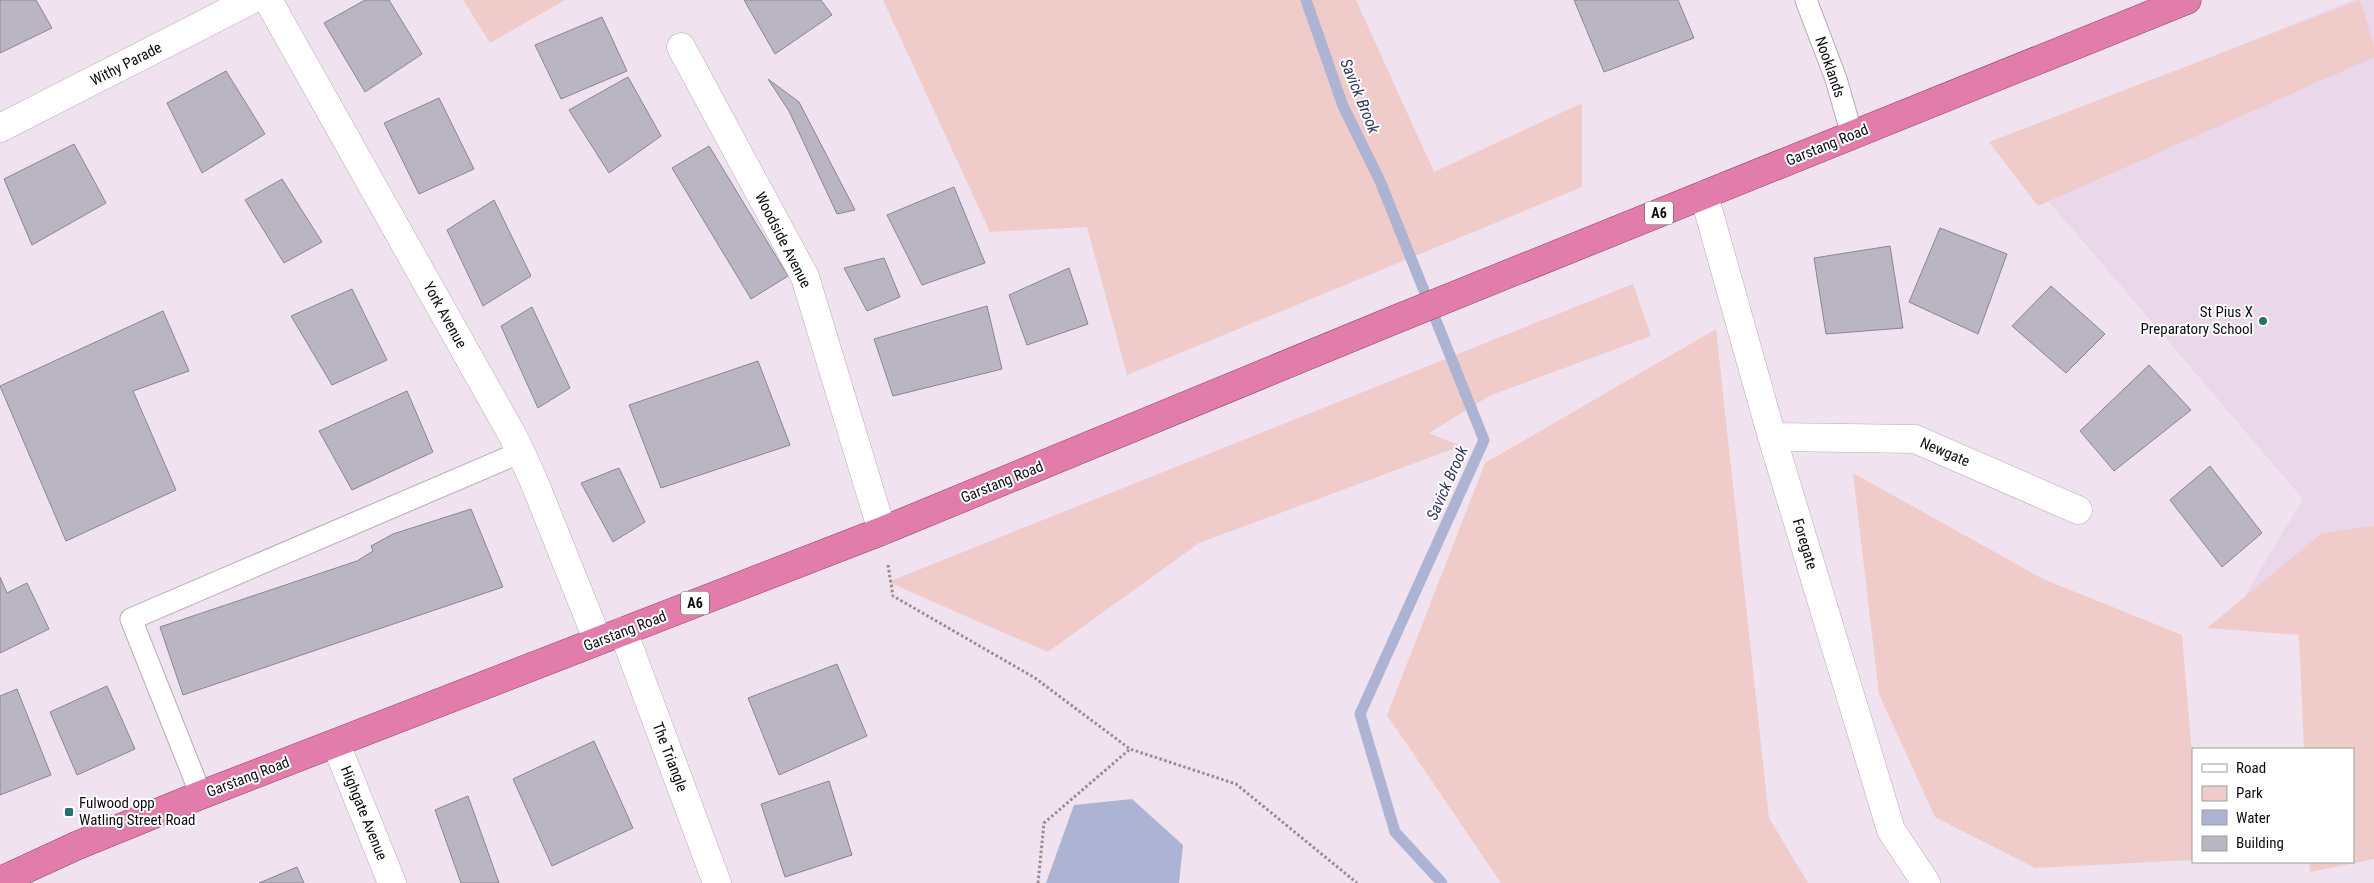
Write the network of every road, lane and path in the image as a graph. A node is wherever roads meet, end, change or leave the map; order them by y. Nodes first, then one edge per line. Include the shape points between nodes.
1 (251, 0) edge
2 (268, 0) edge
3 (1806, 0) edge
4 (2187, 0) edge
5 (682, 47) dead end
6 (0, 128) edge
7 (1852, 135) junction
8 (1704, 195) junction
9 (1772, 437) junction
10 (521, 452) junction
11 (2078, 510) dead end
12 (882, 531) junction
13 (623, 631) junction
14 (598, 642) junction
15 (336, 744) junction
16 (1130, 748) junction
17 (201, 795) junction
18 (0, 881) edge
19 (392, 883) edge
20 (718, 883) edge
21 (1038, 883) edge
22 (1358, 883) edge
23 (1926, 883) edge

1 - 6 street, Withy Parade
2 - 10 street, York Avenue
3 - 7 lane, Nooklands via 1836,78
4 - 7 highway, Garstang Road / A6
5 - 12 street, Woodside Avenue via 804,277
7 - 8 highway, Garstang Road / A6
8 - 9 street, Foregate
8 - 12 highway, Garstang Road / A6
9 - 11 street, Newgate via 1915,439
9 - 23 street, Foregate via 1891,830
10 - 14 street, York Avenue
10 - 17 lane via 132,619
12 - 13 highway, Garstang Road / A6
12 - 16 path via 893,596 1035,678
13 - 14 highway, Garstang Road / A6
13 - 20 street, The Triangle
14 - 15 highway, Garstang Road / A6
15 - 17 highway, Garstang Road / A6
15 - 19 street, Highgate Avenue
16 - 21 path via 1044,824
16 - 22 path via 1236,784
17 - 18 highway, Garstang Road / A6

